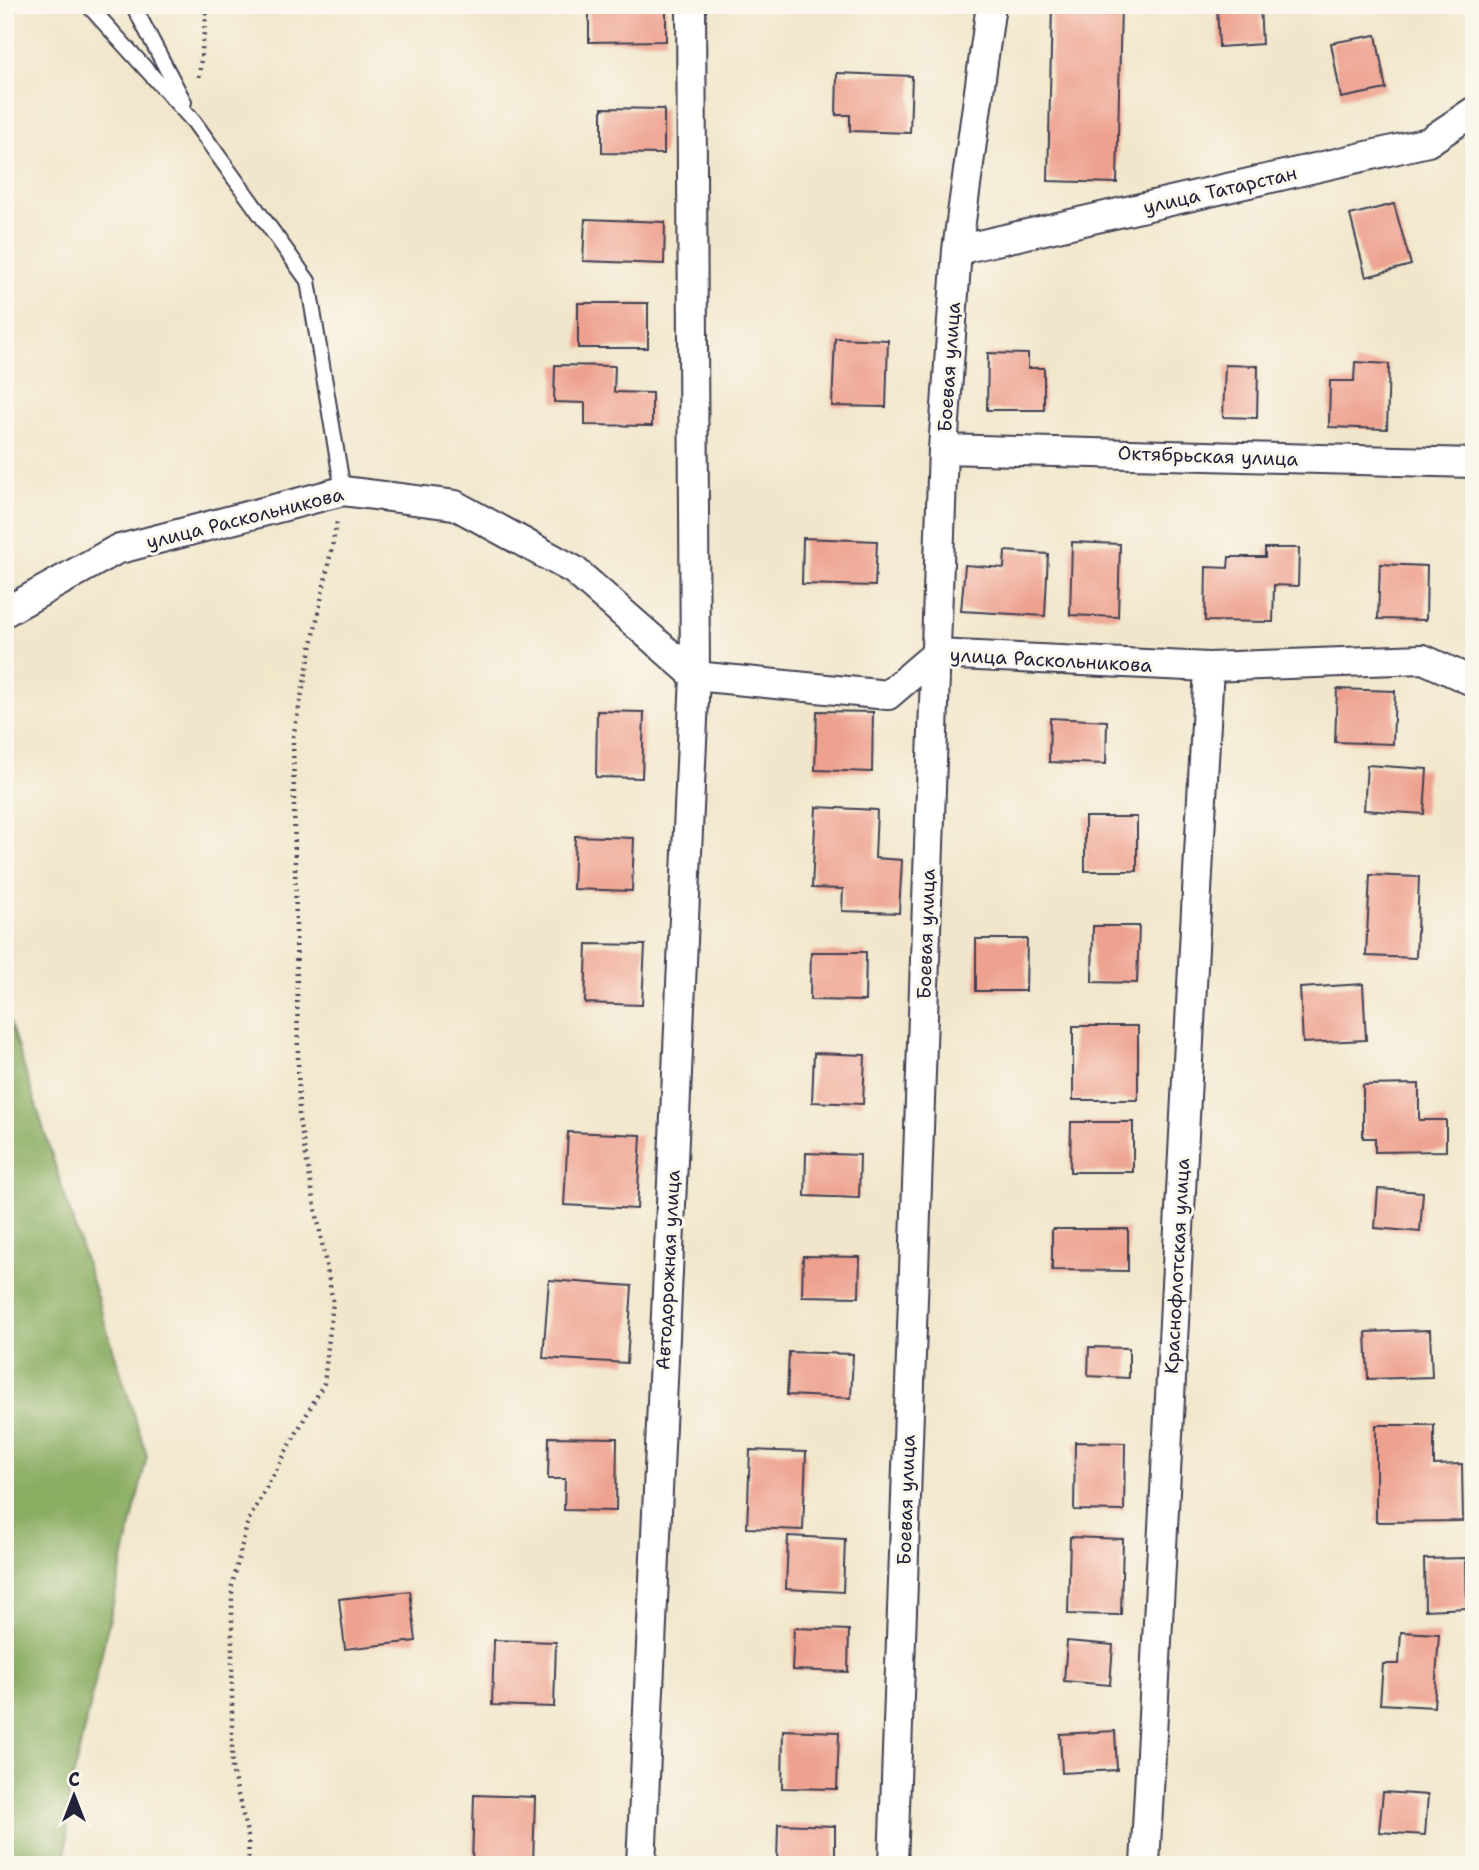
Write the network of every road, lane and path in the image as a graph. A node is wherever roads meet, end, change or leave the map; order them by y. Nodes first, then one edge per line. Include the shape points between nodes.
1 (88, 5) edge
2 (133, 5) edge
3 (207, 5) edge
4 (691, 5) edge
5 (991, 5) edge
6 (1474, 111) edge
7 (194, 122) junction
8 (957, 250) junction
9 (943, 449) junction
10 (1474, 463) edge
11 (343, 491) junction
12 (5, 612) edge
13 (936, 654) junction
14 (1209, 667) junction
15 (695, 676) junction
16 (1474, 682) edge
17 (249, 1865) edge
18 (641, 1865) edge
19 (893, 1865) edge
20 (1144, 1865) edge

1 - 7 lane
2 - 7 lane
3 - 7 path
4 - 15 street, Автодорожная улица
5 - 8 street, Боевая улица
6 - 8 street, улица Татарстан via 1428,142
7 - 11 lane via 308,281
8 - 9 street, Боевая улица
9 - 10 street, Октябрьская улица
9 - 13 street, Боевая улица
11 - 12 street, улица Раскольникова via 116,550
11 - 15 street, улица Раскольникова via 455,505 574,570
11 - 17 path via 293,737 299,1119 333,1302 324,1383 248,1521 232,1585 232,1769 248,1837
13 - 14 street, улица Раскольникова
13 - 15 street, улица Раскольникова via 888,695
13 - 19 street, Боевая улица
14 - 16 street, улица Раскольникова via 1423,659
14 - 20 street, Краснофлотская улица
15 - 18 street, Автодорожная улица

